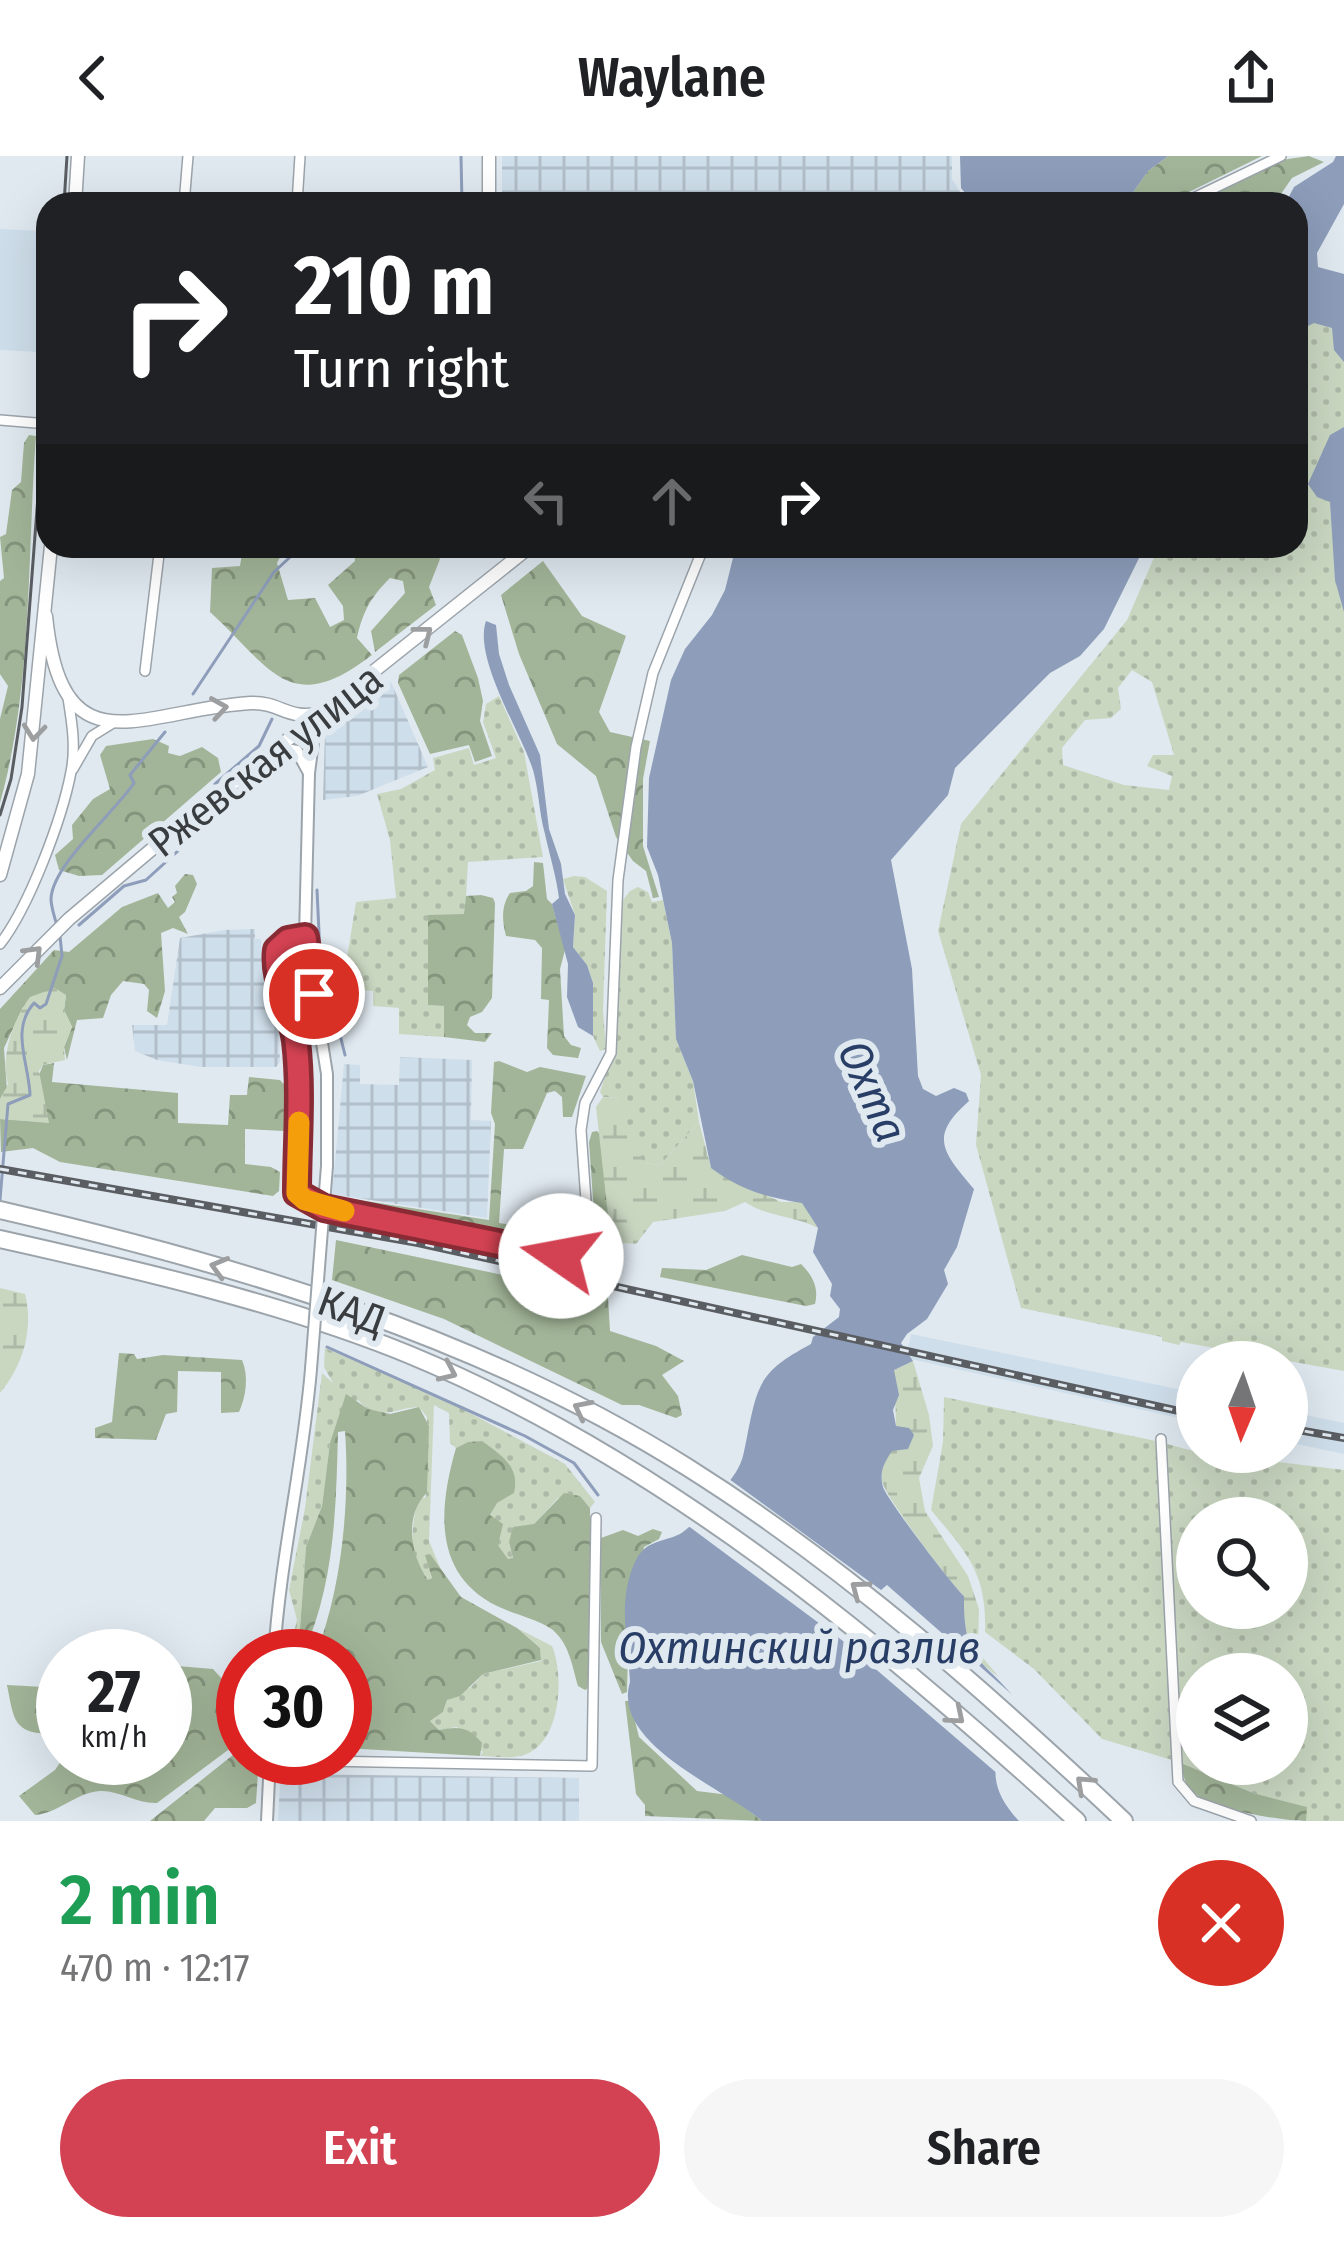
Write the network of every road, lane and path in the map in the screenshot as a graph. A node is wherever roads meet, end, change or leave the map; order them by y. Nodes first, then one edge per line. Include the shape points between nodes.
1 (78, 156) edge
2 (188, 156) edge
3 (300, 156) edge
4 (489, 156) edge
5 (1281, 156) edge
6 (76, 192) edge
7 (185, 192) edge
8 (298, 192) edge
9 (489, 192) edge
10 (1206, 192) edge
11 (0, 420) edge
12 (36, 423) edge
13 (51, 558) edge
14 (159, 558) edge
15 (517, 558) edge
16 (699, 558) edge
17 (46, 616) junction
18 (146, 671) dead end
19 (68, 698) junction
20 (320, 716) junction
21 (112, 723) junction
22 (280, 748) junction
23 (71, 773) junction
24 (309, 773) junction
25 (0, 875) edge
26 (305, 937) junction
27 (0, 944) edge
28 (0, 988) edge
29 (0, 1210) edge
30 (0, 1239) edge
31 (1160, 1439) dead end
32 (596, 1518) dead end
33 (276, 1629) edge
34 (372, 1761) edge
35 (269, 1785) edge
36 (267, 1821) edge
37 (1077, 1821) edge
38 (1124, 1821) edge
39 (1251, 1821) edge

1 - 6 main road
2 - 7 street
3 - 8 street
4 - 9 main road
5 - 10 street
11 - 12 street
13 - 17 main road
14 - 18 street
20 -> 15 main road, Ржевская улица
16 - 26 street via 653,674 636,747 618,880 611,1053 585,1103 581,1130 590,1258 324,1208 297,1193 299,1073 276,957 282,944
17 - 19 main road
17 -> 25 main road via 28,774
19 - 21 main road via 87,716
19 - 23 street
21 -> 20 main road via 248,704
20 - 22 main road, Ржевская улица
20 - 24 street
21 - 23 street via 85,744
22 - 24 street via 297,751
28 -> 22 main road, Ржевская улица via 69,920
23 - 27 street via 25,906
24 - 26 street
26 - 33 street, bridge via 327,1074 327,1166 306,1430
38 -> 29 highway, КАД via 877,1603 780,1529 583,1409 351,1308
30 -> 37 highway, КАД via 317,1322 408,1354 572,1434 830,1610
31 - 39 street via 1178,1782 1195,1801
32 - 34 street via 592,1766
35 - 36 street

